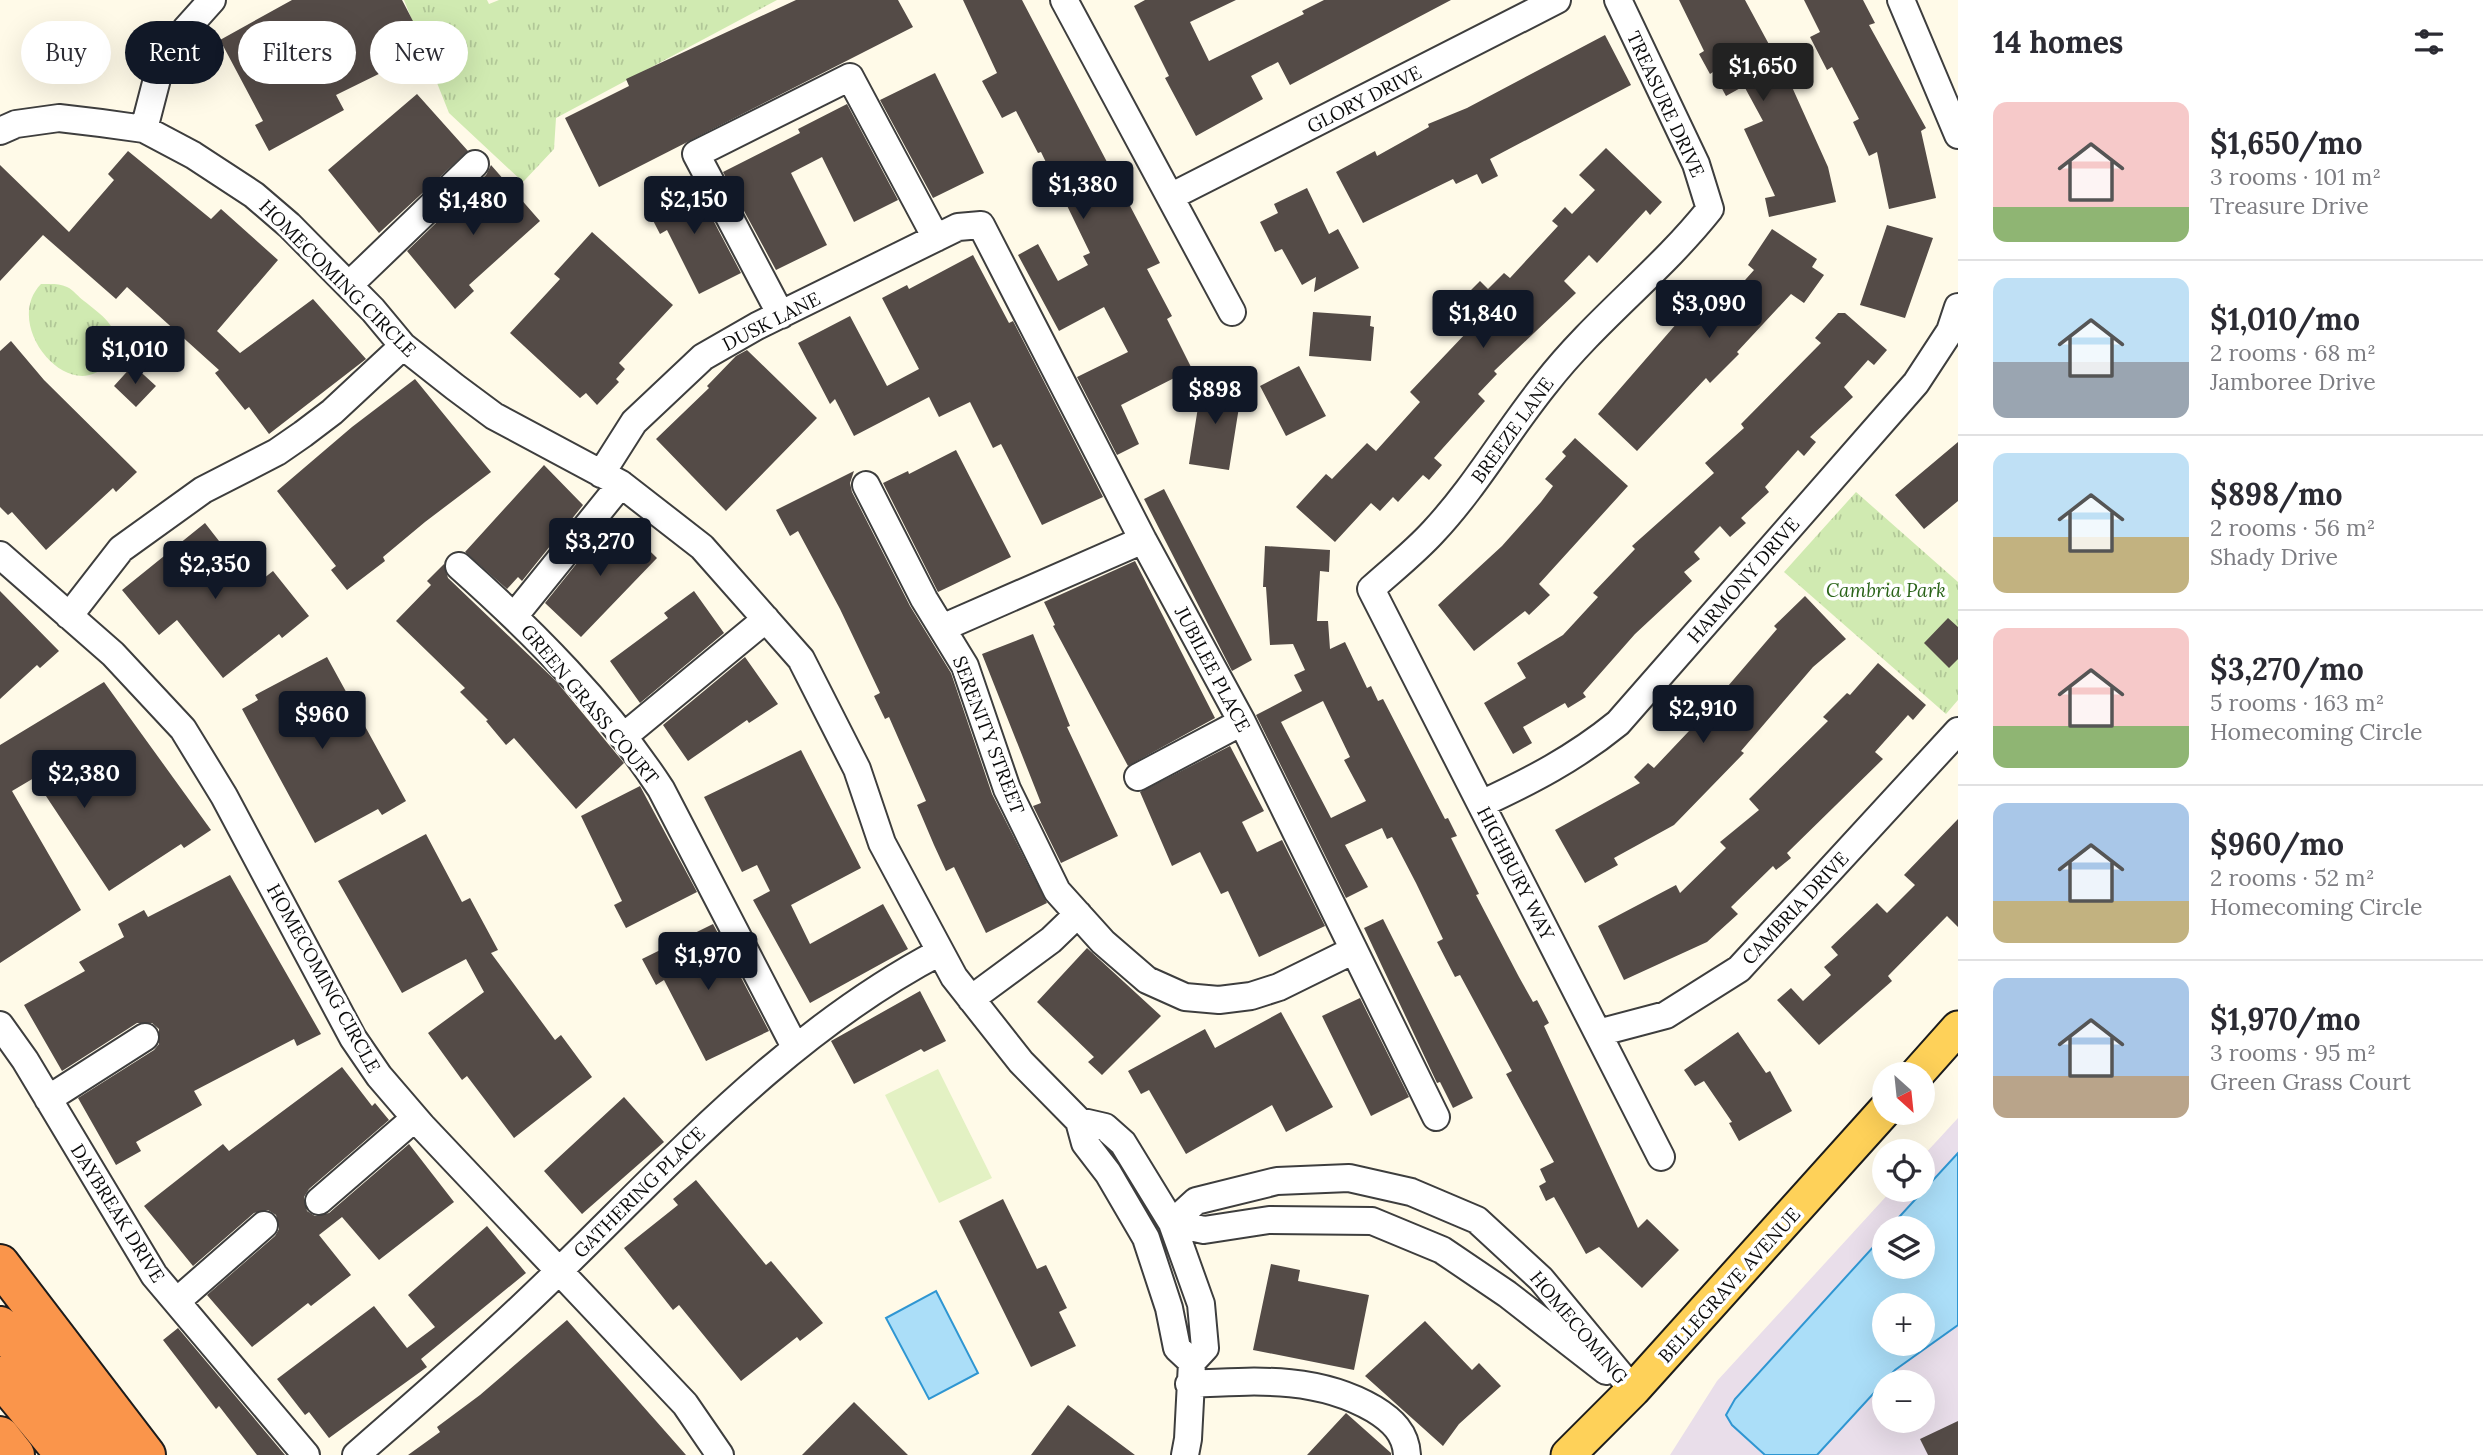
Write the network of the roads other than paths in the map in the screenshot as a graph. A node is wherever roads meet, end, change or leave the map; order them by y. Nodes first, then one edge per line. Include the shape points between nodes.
1 (212, 0) edge
2 (1064, 0) edge
3 (1557, 0) edge
4 (1618, 0) edge
5 (1901, 0) edge
6 (144, 130) junction
7 (0, 131) edge
8 (1958, 135) edge
9 (475, 164) dead end
10 (1170, 197) junction
11 (1710, 209) joint
12 (981, 225) joint
13 (936, 238) junction
14 (349, 285) junction
15 (1958, 307) edge
16 (1232, 312) dead end
17 (780, 315) junction
18 (403, 346) junction
19 (611, 479) junction
20 (866, 485) dead end
21 (1143, 540) junction
22 (0, 555) edge
23 (459, 566) dead end
24 (1371, 589) joint
25 (69, 615) junction
26 (514, 615) junction
27 (766, 619) junction
28 (942, 628) junction
29 (1242, 722) junction
30 (1958, 730) edge
31 (622, 737) junction
32 (1138, 777) dead end
33 (1481, 804) junction
34 (1078, 914) junction
35 (1354, 950) junction
36 (940, 952) junction
37 (971, 999) junction
38 (0, 1025) edge
39 (1958, 1028) edge
40 (1598, 1034) junction
41 (145, 1037) dead end
42 (795, 1047) junction
43 (1928, 1062) edge
44 (48, 1099) junction
45 (1436, 1117) dead end
46 (415, 1118) junction
47 (1079, 1121) junction
48 (1872, 1124) edge
49 (1661, 1157) dead end
50 (1387, 1186) junction
51 (319, 1201) dead end
52 (1172, 1223) junction
53 (1377, 1223) junction
54 (264, 1225) dead end
55 (0, 1264) edge
56 (559, 1271) junction
57 (177, 1301) junction
58 (0, 1326) edge
59 (1190, 1373) junction
60 (0, 1376) edge
61 (1633, 1390) junction
62 (0, 1436) edge
63 (15, 1455) edge
64 (65, 1455) edge
65 (105, 1455) edge
66 (146, 1455) edge
67 (306, 1455) edge
68 (356, 1455) edge
69 (720, 1455) edge
70 (1185, 1455) edge
71 (1407, 1455) edge
72 (1568, 1455) edge

1 - 6 street via 186,29 158,75
2 - 10 street
3 - 10 street, GLORY DRIVE
4 - 11 street, TREASURE DRIVE via 1696,164
5 - 8 street
6 - 7 street, HOMECOMING CIRCLE via 59,118
6 - 14 street, HOMECOMING CIRCLE via 254,195
9 - 14 street
10 - 16 street
11 - 24 street, BREEZE LANE via 1678,249 1592,330 1545,383 1434,531
12 - 13 street, DUSK LANE via 958,227
12 - 21 street, JUBILEE PLACE
13 - 17 street, DUSK LANE
13 - 17 street via 850,77 696,154
14 - 18 street, HOMECOMING CIRCLE
15 - 33 street, HARMONY DRIVE via 1950,331 1916,383 1618,723 1583,752
17 - 19 street, DUSK LANE via 703,357 677,378 634,422
18 - 19 street, HOMECOMING CIRCLE via 494,416
18 - 25 street via 303,434 203,490 121,549
19 - 26 street, DUSK LANE
19 - 27 street, HOMECOMING CIRCLE via 702,547
20 - 28 street, SERENITY STREET
21 - 28 street
21 - 29 street, JUBILEE PLACE
22 - 25 street, HOMECOMING CIRCLE
23 - 26 street, GREEN GRASS COURT
24 - 33 street, HIGHBURY WAY
25 - 46 street, HOMECOMING CIRCLE via 113,654 183,729 224,796 353,1038
26 - 31 street, GREEN GRASS COURT
27 - 31 street
27 - 36 street, HOMECOMING CIRCLE via 801,659 829,711 857,769 882,843
28 - 34 street, SERENITY STREET via 965,666 1007,789 1057,891
29 - 32 street
29 - 35 street, JUBILEE PLACE
30 - 40 street, CAMBRIA DRIVE via 1739,969 1666,1015
31 - 42 street, GREEN GRASS COURT via 661,789
33 - 40 street, HIGHBURY WAY
34 - 35 street, SERENITY STREET via 1147,980 1185,998 1251,996
34 - 37 street via 1051,940
35 - 45 street, JUBILEE PLACE
36 - 37 street, HOMECOMING CIRCLE
36 - 42 street, GATHERING PLACE via 892,977
37 - 47 street, HOMECOMING CIRCLE via 1020,1062
38 - 44 street, DAYBREAK DRIVE
39 - 43 main road
40 - 49 street, HIGHBURY WAY
41 - 44 street
42 - 56 street, GATHERING PLACE via 674,1154
44 - 57 street, DAYBREAK DRIVE via 154,1275
46 - 51 street
46 - 56 street, HOMECOMING CIRCLE
47 - 52 street, HOMECOMING CIRCLE via 1105,1127 1123,1143
47 - 59 street, HOMECOMING CIRCLE via 1085,1143 1146,1238 1177,1348
48 - 61 main road, BELLEGRAVE AVENUE
50 - 52 street, HOMECOMING via 1349,1178 1277,1181 1196,1201
50 - 53 street
50 - 61 street, HOMECOMING via 1477,1220 1541,1279
52 - 53 street, HOMECOMING via 1204,1230 1269,1220
52 - 59 street, HOMECOMING CIRCLE via 1201,1304 1205,1348
53 - 61 street, HOMECOMING via 1442,1250
54 - 57 street
55 - 66 highway
56 - 68 street, GATHERING PLACE
56 - 69 street, HOMECOMING CIRCLE via 685,1404
57 - 67 street, DAYBREAK DRIVE
58 - 65 highway
59 - 70 street, HOMECOMING CIRCLE
59 - 71 street via 1307,1383 1353,1397 1390,1419 1406,1441
60 - 64 highway
61 - 72 main road, BELLEGRAVE AVENUE
62 - 63 highway

